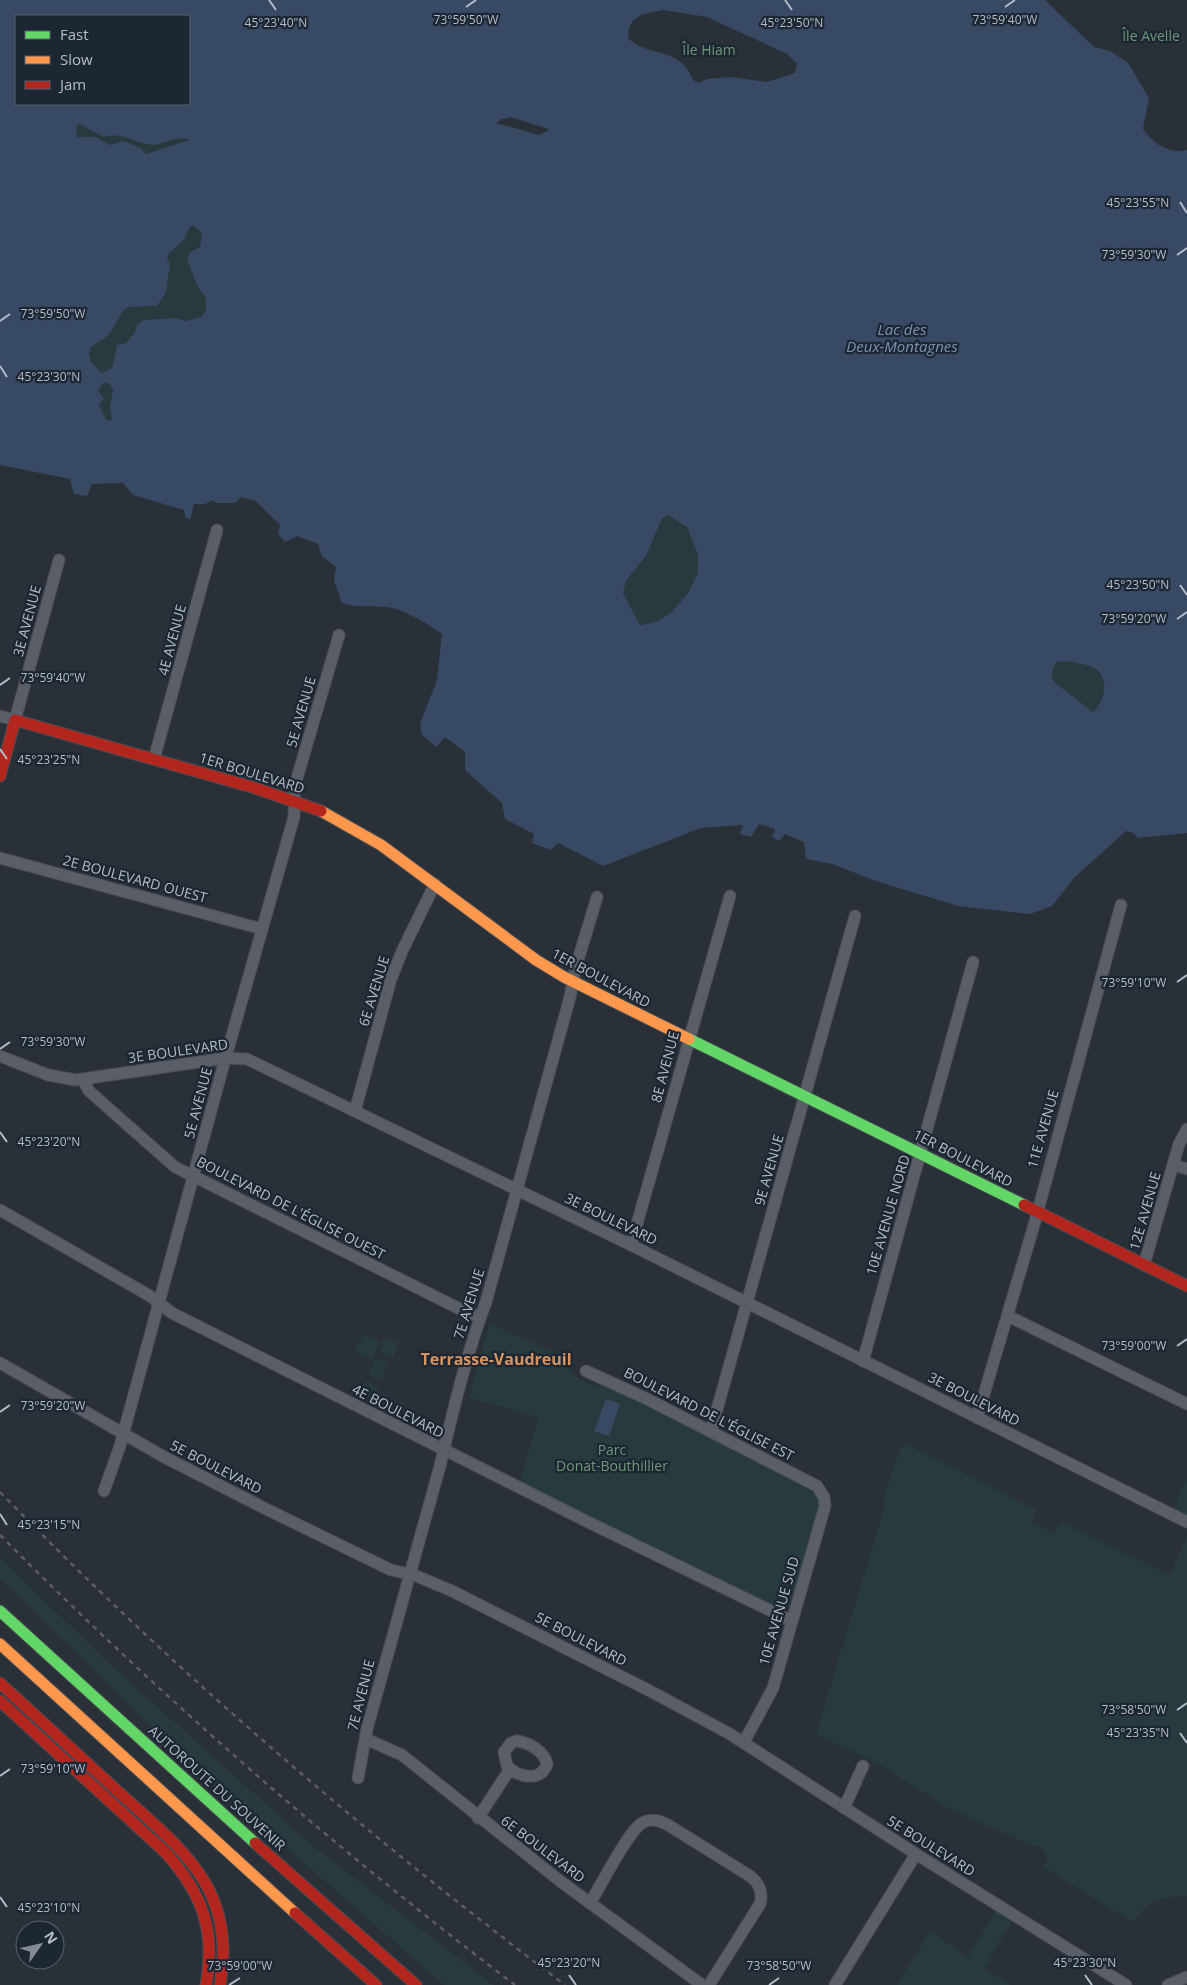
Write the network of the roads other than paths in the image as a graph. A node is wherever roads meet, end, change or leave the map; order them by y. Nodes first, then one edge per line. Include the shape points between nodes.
1 (217, 530) dead end
2 (59, 560) dead end
3 (339, 635) dead end
4 (0, 716) edge
5 (15, 720) junction
6 (154, 759) junction
7 (0, 776) edge
8 (295, 801) junction
9 (0, 858) edge
10 (435, 884) junction
11 (730, 896) dead end
12 (596, 897) dead end
13 (1121, 906) dead end
14 (855, 916) dead end
15 (262, 929) junction
16 (973, 962) dead end
17 (573, 982) junction
18 (689, 1040) junction
19 (0, 1056) edge
20 (226, 1058) junction
21 (84, 1080) junction
22 (805, 1097) junction
23 (355, 1111) junction
24 (1187, 1129) edge
25 (921, 1154) junction
26 (1174, 1165) junction
27 (1187, 1169) edge
28 (194, 1177) junction
29 (516, 1190) junction
30 (0, 1210) edge
31 (1036, 1212) junction
32 (631, 1245) junction
33 (1144, 1265) junction
34 (1187, 1286) edge
35 (159, 1303) junction
36 (747, 1303) junction
37 (482, 1315) junction
38 (1008, 1316) junction
39 (863, 1361) junction
40 (0, 1363) edge
41 (586, 1370) dead end
42 (1187, 1404) edge
43 (977, 1418) junction
44 (711, 1431) junction
45 (123, 1432) junction
46 (443, 1451) junction
47 (817, 1486) joint
48 (104, 1492) dead end
49 (1187, 1522) edge
50 (409, 1574) junction
51 (0, 1611) edge
52 (792, 1621) junction
53 (0, 1644) edge
54 (0, 1683) edge
55 (0, 1701) edge
56 (366, 1738) junction
57 (744, 1742) junction
58 (864, 1766) dead end
59 (510, 1769) dead end
60 (358, 1778) dead end
61 (844, 1808) junction
62 (478, 1818) junction
63 (916, 1854) junction
64 (590, 1903) junction
65 (1187, 1977) edge
66 (206, 1985) edge
67 (220, 1985) edge
68 (376, 1985) edge
69 (416, 1985) edge
70 (702, 1985) edge
71 (709, 1985) edge
72 (835, 1985) edge
73 (1126, 1985) edge
74 (1168, 1985) edge

1 - 6 street, 4E AVENUE
2 - 5 street, 3E AVENUE
3 - 8 street, 5E AVENUE via 295,785
4 - 5 street, 1ER BOULEVARD
5 - 6 main road, 1ER BOULEVARD
5 - 7 main road, 3E AVENUE
6 - 8 main road, 1ER BOULEVARD
8 - 10 main road, 1ER BOULEVARD via 355,828
8 - 15 street, 5E AVENUE via 294,817
9 - 15 street, 2E BOULEVARD OUEST
10 - 17 main road, 1ER BOULEVARD via 534,959
10 - 23 street, 6E AVENUE via 391,979
11 - 18 street, 8E AVENUE
12 - 17 street, 7E AVENUE
13 - 31 street, 11E AVENUE
14 - 22 street, 9E AVENUE
15 - 20 street, 5E AVENUE
16 - 25 street, 10E AVENUE NORD
17 - 18 main road, 1ER BOULEVARD
17 - 29 street, 7E AVENUE
18 - 22 main road, 1ER BOULEVARD
18 - 32 street, 8E AVENUE
19 - 21 street, 3E BOULEVARD via 48,1075
20 - 21 street, 3E BOULEVARD
20 - 23 street, 3E BOULEVARD via 240,1057 264,1066
20 - 28 street, 5E AVENUE
21 - 28 street, BOULEVARD DE L'ÉGLISE OUEST via 89,1091 155,1151
22 - 25 main road, 1ER BOULEVARD
22 - 36 street, 9E AVENUE
23 - 29 street, 3E BOULEVARD
24 - 26 street, 12E AVENUE
25 - 31 main road, 1ER BOULEVARD
25 - 39 street, 10E AVENUE NORD
26 - 27 street, 12E AVENUE
26 - 33 street, 12E AVENUE
28 - 35 street, 5E AVENUE
28 - 37 street, BOULEVARD DE L'ÉGLISE OUEST via 472,1315
29 - 32 street, 3E BOULEVARD
29 - 37 street, 7E AVENUE
30 - 35 street, 4E BOULEVARD
31 - 33 main road, 1ER BOULEVARD
31 - 38 street, 11E AVENUE
32 - 36 street, 3E BOULEVARD
33 - 34 main road, 1ER BOULEVARD
35 - 45 street, 5E AVENUE
35 - 46 street, 4E BOULEVARD via 172,1313
36 - 39 street, 3E BOULEVARD
36 - 44 street, 9E AVENUE
37 - 46 street, 7E AVENUE via 454,1403
38 - 42 street
38 - 43 street, 11E AVENUE
39 - 43 street, 3E BOULEVARD
40 - 45 street, 5E BOULEVARD
41 - 44 street, BOULEVARD DE L'ÉGLISE EST
43 - 49 street, 3E BOULEVARD
44 - 47 street, BOULEVARD DE L'ÉGLISE EST
45 - 48 street, 5E AVENUE
45 - 50 street, 5E BOULEVARD via 271,1512 390,1570
46 - 50 street, 7E AVENUE
46 - 52 street, 4E BOULEVARD
47 - 52 street, 10E AVENUE SUD via 825,1506
50 - 56 street, 7E AVENUE
50 - 57 street, 5E BOULEVARD via 452,1591 632,1681
51 - 69 main road, AUTOROUTE DU SOUVENIR
52 - 57 street, 10E AVENUE SUD via 773,1688
53 - 68 main road
54 - 67 main road via 166,1835 195,1866 211,1892 222,1927 224,1955
55 - 66 main road via 159,1847 188,1879 208,1924 210,1961
56 - 60 street, 7E AVENUE
56 - 62 street, 6E BOULEVARD via 400,1754
57 - 61 street, 5E BOULEVARD
58 - 61 street
59 - 62 street
61 - 63 street, 5E BOULEVARD
62 - 64 street, 6E BOULEVARD
63 - 72 street
63 - 73 street, 5E BOULEVARD
64 - 70 street, 6E BOULEVARD
64 - 71 street via 634,1830 649,1820 668,1825 750,1876 762,1892 760,1904
65 - 74 street

